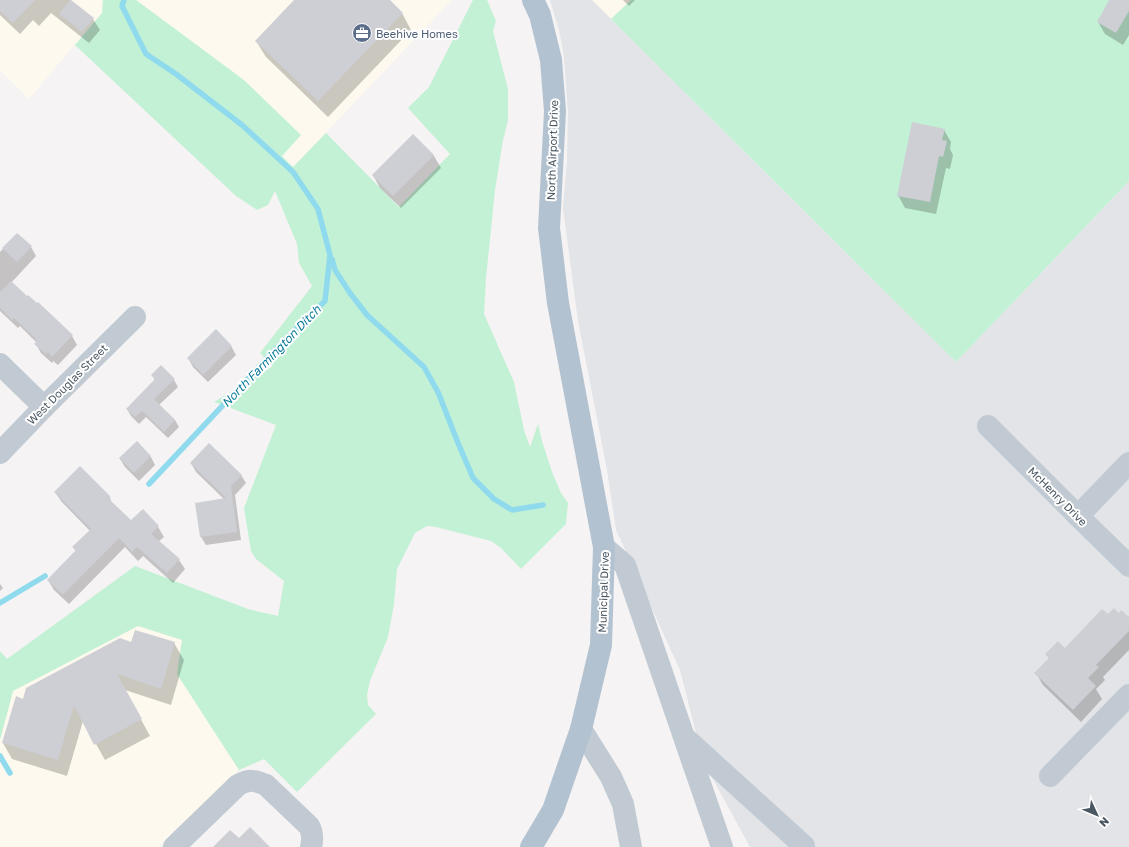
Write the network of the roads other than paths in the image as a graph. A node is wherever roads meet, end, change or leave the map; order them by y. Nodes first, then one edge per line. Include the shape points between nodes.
1 (533, 0) edge
2 (558, 303) joint
3 (135, 317) dead end
4 (0, 364) edge
5 (44, 407) junction
6 (988, 426) dead end
7 (0, 453) edge
8 (1129, 463) edge
9 (1078, 516) junction
10 (604, 547) junction
11 (1129, 566) edge
12 (1129, 695) edge
13 (581, 729) junction
14 (684, 738) junction
15 (1050, 776) dead end
16 (804, 846) edge
17 (174, 847) edge
18 (311, 847) edge
19 (531, 847) edge
20 (632, 847) edge
21 (722, 847) edge

1 - 2 main road, North Airport Drive via 540,15 551,60 555,111 549,228
2 - 10 main road, Municipal Drive
3 - 5 street, West Douglas Street
4 - 5 street
5 - 7 street, West Douglas Street
6 - 9 street, McHenry Drive
8 - 9 street
9 - 11 street, McHenry Drive
10 - 13 main road, Municipal Drive via 601,645
10 - 14 street via 625,565
12 - 15 street
13 - 19 main road, Municipal Drive via 553,810
13 - 20 street via 611,777 622,804
14 - 16 street
14 - 21 street
17 - 18 street via 238,785 251,780 266,785 309,826 313,840

